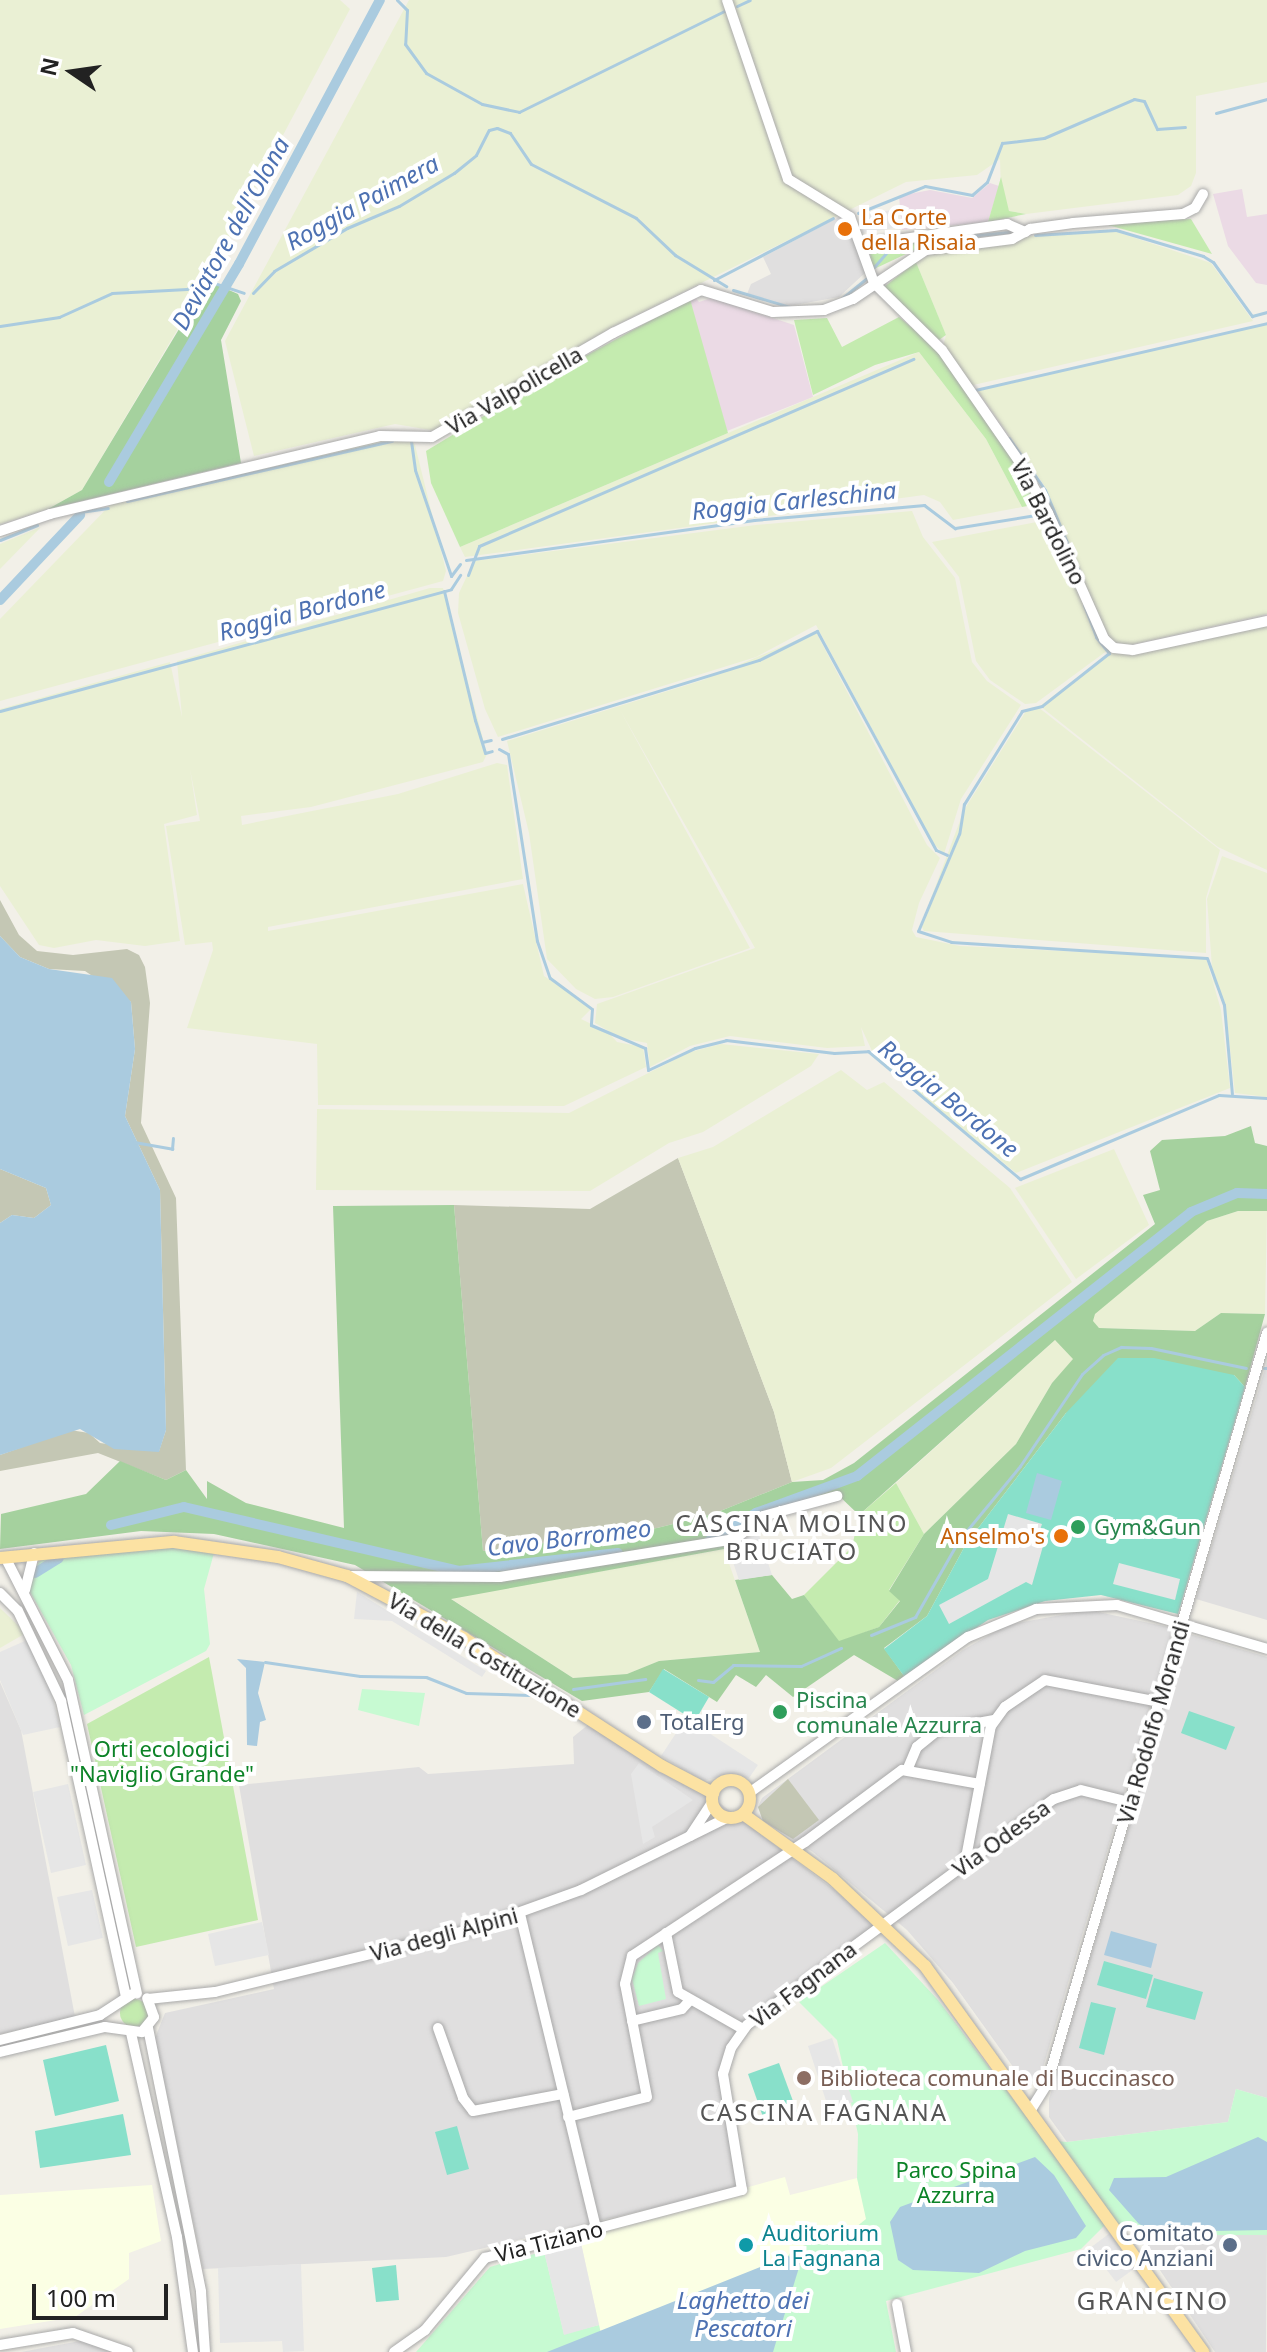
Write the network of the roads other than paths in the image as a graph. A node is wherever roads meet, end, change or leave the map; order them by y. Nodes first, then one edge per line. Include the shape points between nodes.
1 (727, 0) edge
2 (1203, 194) dead end
3 (1025, 232) junction
4 (862, 245) junction
5 (874, 283) junction
6 (0, 531) edge
7 (1267, 621) edge
8 (1267, 1333) edge
9 (837, 1496) dead end
10 (34, 1553) junction
11 (2, 1558) edge
12 (347, 1576) junction
13 (1, 1593) edge
14 (25, 1596) junction
15 (1181, 1624) junction
16 (1267, 1649) edge
17 (1159, 1702) junction
18 (994, 1720) junction
19 (908, 1768) junction
20 (980, 1784) junction
21 (749, 1793) junction
22 (713, 1797) junction
23 (1129, 1802) junction
24 (743, 1814) junction
25 (727, 1818) junction
26 (690, 1836) junction
27 (790, 1849) junction
28 (965, 1863) junction
29 (520, 1914) junction
30 (884, 1923) junction
31 (666, 1933) junction
32 (132, 1995) junction
33 (186, 1998) junction
34 (148, 1999) junction
35 (690, 2000) junction
36 (118, 2005) junction
37 (154, 2017) junction
38 (632, 2021) junction
39 (148, 2028) junction
40 (438, 2028) dead end
41 (743, 2029) junction
42 (127, 2031) junction
43 (0, 2040) edge
44 (0, 2052) edge
45 (563, 2094) junction
46 (1032, 2108) junction
47 (568, 2117) junction
48 (742, 2190) joint
49 (596, 2229) junction
50 (897, 2304) dead end
51 (0, 2345) edge
52 (22, 2347) edge
53 (128, 2352) edge
54 (193, 2352) edge
55 (205, 2352) edge
56 (394, 2352) edge
57 (906, 2352) edge
58 (1203, 2352) edge

1 - 4 street, Via Bardolino via 788,179 840,208
2 - 3 street via 1195,208 1183,214
3 - 4 street via 1007,224
3 - 5 street via 1012,239 926,250
4 - 5 street, Via Bardolino
5 - 6 street, Via Valpolicella via 839,306 792,313 701,290 613,333 426,439 403,433 380,436
5 - 7 street, Via Bardolino via 942,350 1030,477 1109,644 1133,650
8 - 15 street, Via Rodolfo Morandi
9 - 12 street via 763,1516 726,1541 500,1577
10 - 11 main road, Via della Costituzione
10 - 12 main road, Via della Costituzione via 174,1542 278,1557
10 - 14 street via 25,1575
11 - 14 street
12 - 22 main road, Via della Costituzione via 453,1631
13 - 32 street via 18,1611 58,1693
14 - 32 street via 70,1688
15 - 16 street
15 - 17 street, Via Rodolfo Morandi
15 - 21 street via 1096,1603 1012,1617 953,1647
17 - 18 street via 1045,1680
17 - 23 street, Via Rodolfo Morandi
18 - 19 street via 938,1730 917,1747
18 - 20 street
19 - 20 street
19 - 27 street
20 - 28 street
21 - 22 main road via 742,1783 728,1781
21 - 24 main road
22 - 25 main road
22 - 26 street
23 - 28 street, Via Odessa via 1081,1790 1063,1794
23 - 46 street, Via Rodolfo Morandi via 1047,2084
24 - 25 main road
24 - 27 main road
25 - 26 street, Via degli Alpini
26 - 29 street, Via degli Alpini
27 - 30 main road
27 - 31 street
28 - 30 street, Via Odessa
29 - 33 street, Via degli Alpini
29 - 45 street
30 - 41 street, Via Fagnana
30 - 46 main road via 938,1981
31 - 35 street via 676,1986
31 - 38 street via 632,1956 625,1984
32 - 34 street
32 - 36 street
33 - 34 street, Via degli Alpini
33 - 37 street, Via degli Alpini
34 - 37 street
35 - 38 street via 682,2009
35 - 41 street
36 - 42 street via 117,2020
36 - 43 street via 100,2015
37 - 39 street
38 - 47 street via 647,2097
39 - 42 street
39 - 55 street via 201,2292
40 - 45 street via 463,2098 473,2111
41 - 48 street, Via Fagnana via 725,2064 723,2083
42 - 44 street via 105,2027
42 - 54 street via 180,2252
45 - 47 street
46 - 58 main road
47 - 49 street
48 - 49 street, Via Tiziano
49 - 56 street, Via Tiziano via 485,2258 425,2330
50 - 57 street
51 - 52 street
52 - 53 street via 73,2333

